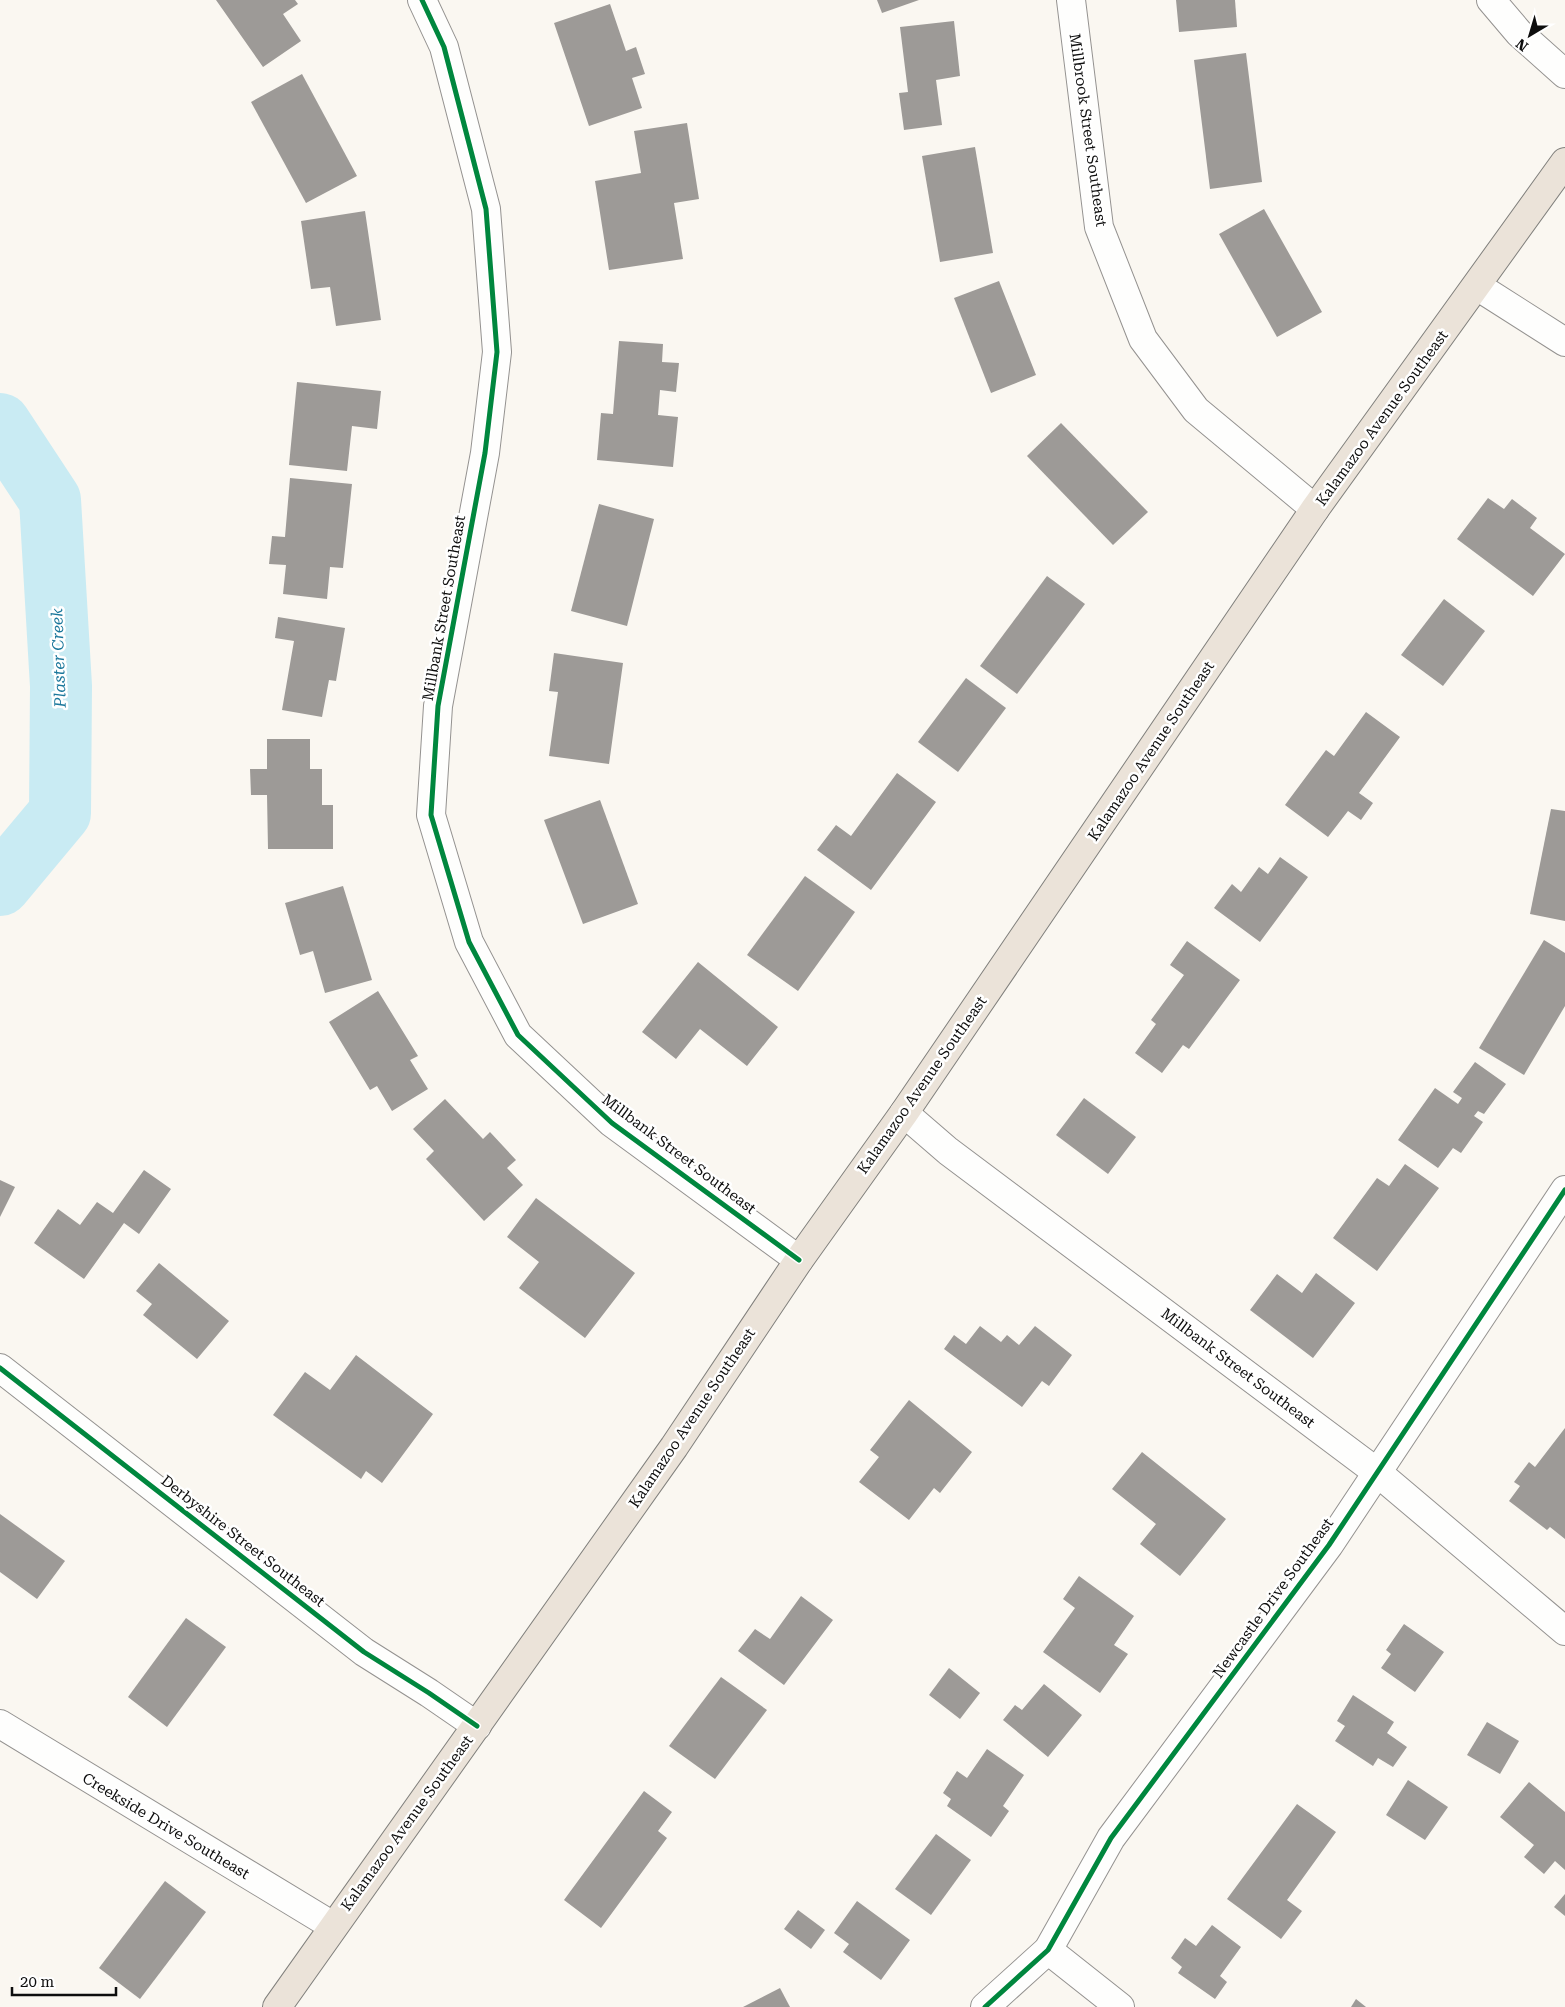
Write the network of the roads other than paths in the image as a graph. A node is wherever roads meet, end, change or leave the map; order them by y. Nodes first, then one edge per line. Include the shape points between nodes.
1 (422, 0) edge
2 (1071, 0) edge
3 (1491, 0) edge
4 (1565, 74) edge
5 (1565, 162) edge
6 (1478, 286) junction
7 (1565, 342) edge
8 (1315, 509) junction
9 (904, 1113) junction
10 (1565, 1190) edge
11 (799, 1260) junction
12 (0, 1368) edge
13 (1378, 1473) junction
14 (1565, 1631) edge
15 (0, 1724) edge
16 (477, 1726) junction
17 (333, 1926) junction
18 (1048, 1950) junction
19 (277, 2007) edge
20 (985, 2007) edge
21 (1120, 2007) edge

1 - 11 street, Millbank Street Southeast via 444,47 486,209 497,352 485,453 438,706 431,815 452,888 469,942 518,1035 612,1123
2 - 8 street, Millbrook Street Southeast via 1099,227 1143,339 1196,410
3 - 4 street via 1519,33
5 - 6 main road, Kalamazoo Avenue Southeast
6 - 7 street
6 - 8 main road, Kalamazoo Avenue Southeast
8 - 9 main road, Kalamazoo Avenue Southeast
9 - 11 main road, Kalamazoo Avenue Southeast
9 - 13 street, Millbank Street Southeast via 948,1151
10 - 13 street, Newcastle Drive Southeast
11 - 16 main road, Kalamazoo Avenue Southeast via 674,1447
12 - 16 street, Derbyshire Street Southeast via 364,1652
13 - 14 street, Millbank Street Southeast
13 - 18 street, Newcastle Drive Southeast via 1329,1545 1111,1838
15 - 17 street, Creekside Drive Southeast
16 - 17 main road, Kalamazoo Avenue Southeast
17 - 19 main road, Kalamazoo Avenue Southeast
18 - 20 street, Newcastle Drive Southeast
18 - 21 street

